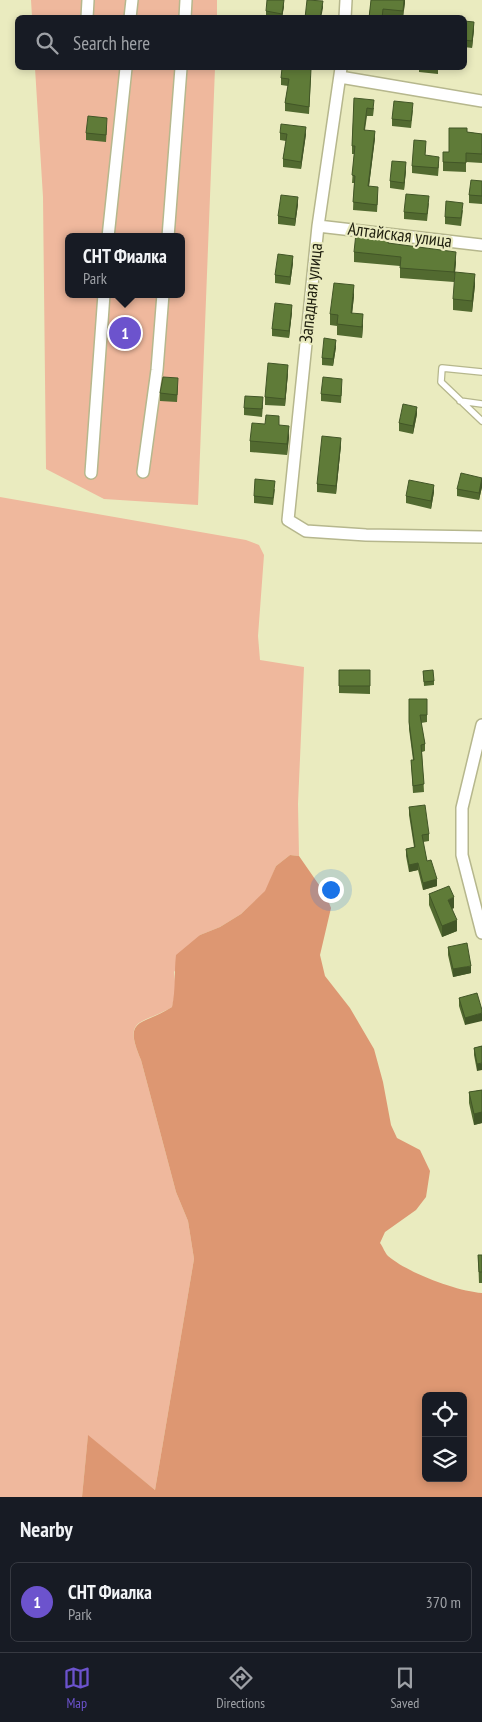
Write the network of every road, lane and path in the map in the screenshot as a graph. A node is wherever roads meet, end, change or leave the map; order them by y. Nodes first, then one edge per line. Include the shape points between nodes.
1 (88, 0) edge
2 (132, 0) edge
3 (186, 0) edge
4 (346, 0) edge
5 (87, 15) edge
6 (130, 15) edge
7 (185, 15) edge
8 (345, 15) edge
9 (126, 70) edge
10 (181, 70) edge
11 (341, 72) edge
12 (482, 101) edge
13 (318, 226) junction
14 (108, 233) edge
15 (168, 233) edge
16 (482, 245) edge
17 (104, 298) edge
18 (163, 298) edge
19 (482, 372) edge
20 (460, 401) junction
21 (482, 404) edge
22 (482, 421) edge
23 (143, 472) dead end
24 (91, 473) dead end
25 (482, 537) edge
26 (482, 725) edge
27 (482, 933) edge

1 - 5 street
2 - 6 street
3 - 7 street
4 - 8 street
9 - 14 street
10 - 15 street
11 - 12 street
11 - 13 street, Западная улица
13 - 16 street, Алтайская улица
13 - 25 street, Западная улица via 288,520 306,531
17 - 24 street
18 - 23 street
19 - 20 lane via 442,368 441,382
20 - 21 lane
20 - 22 lane
26 - 27 street via 462,808 462,855

